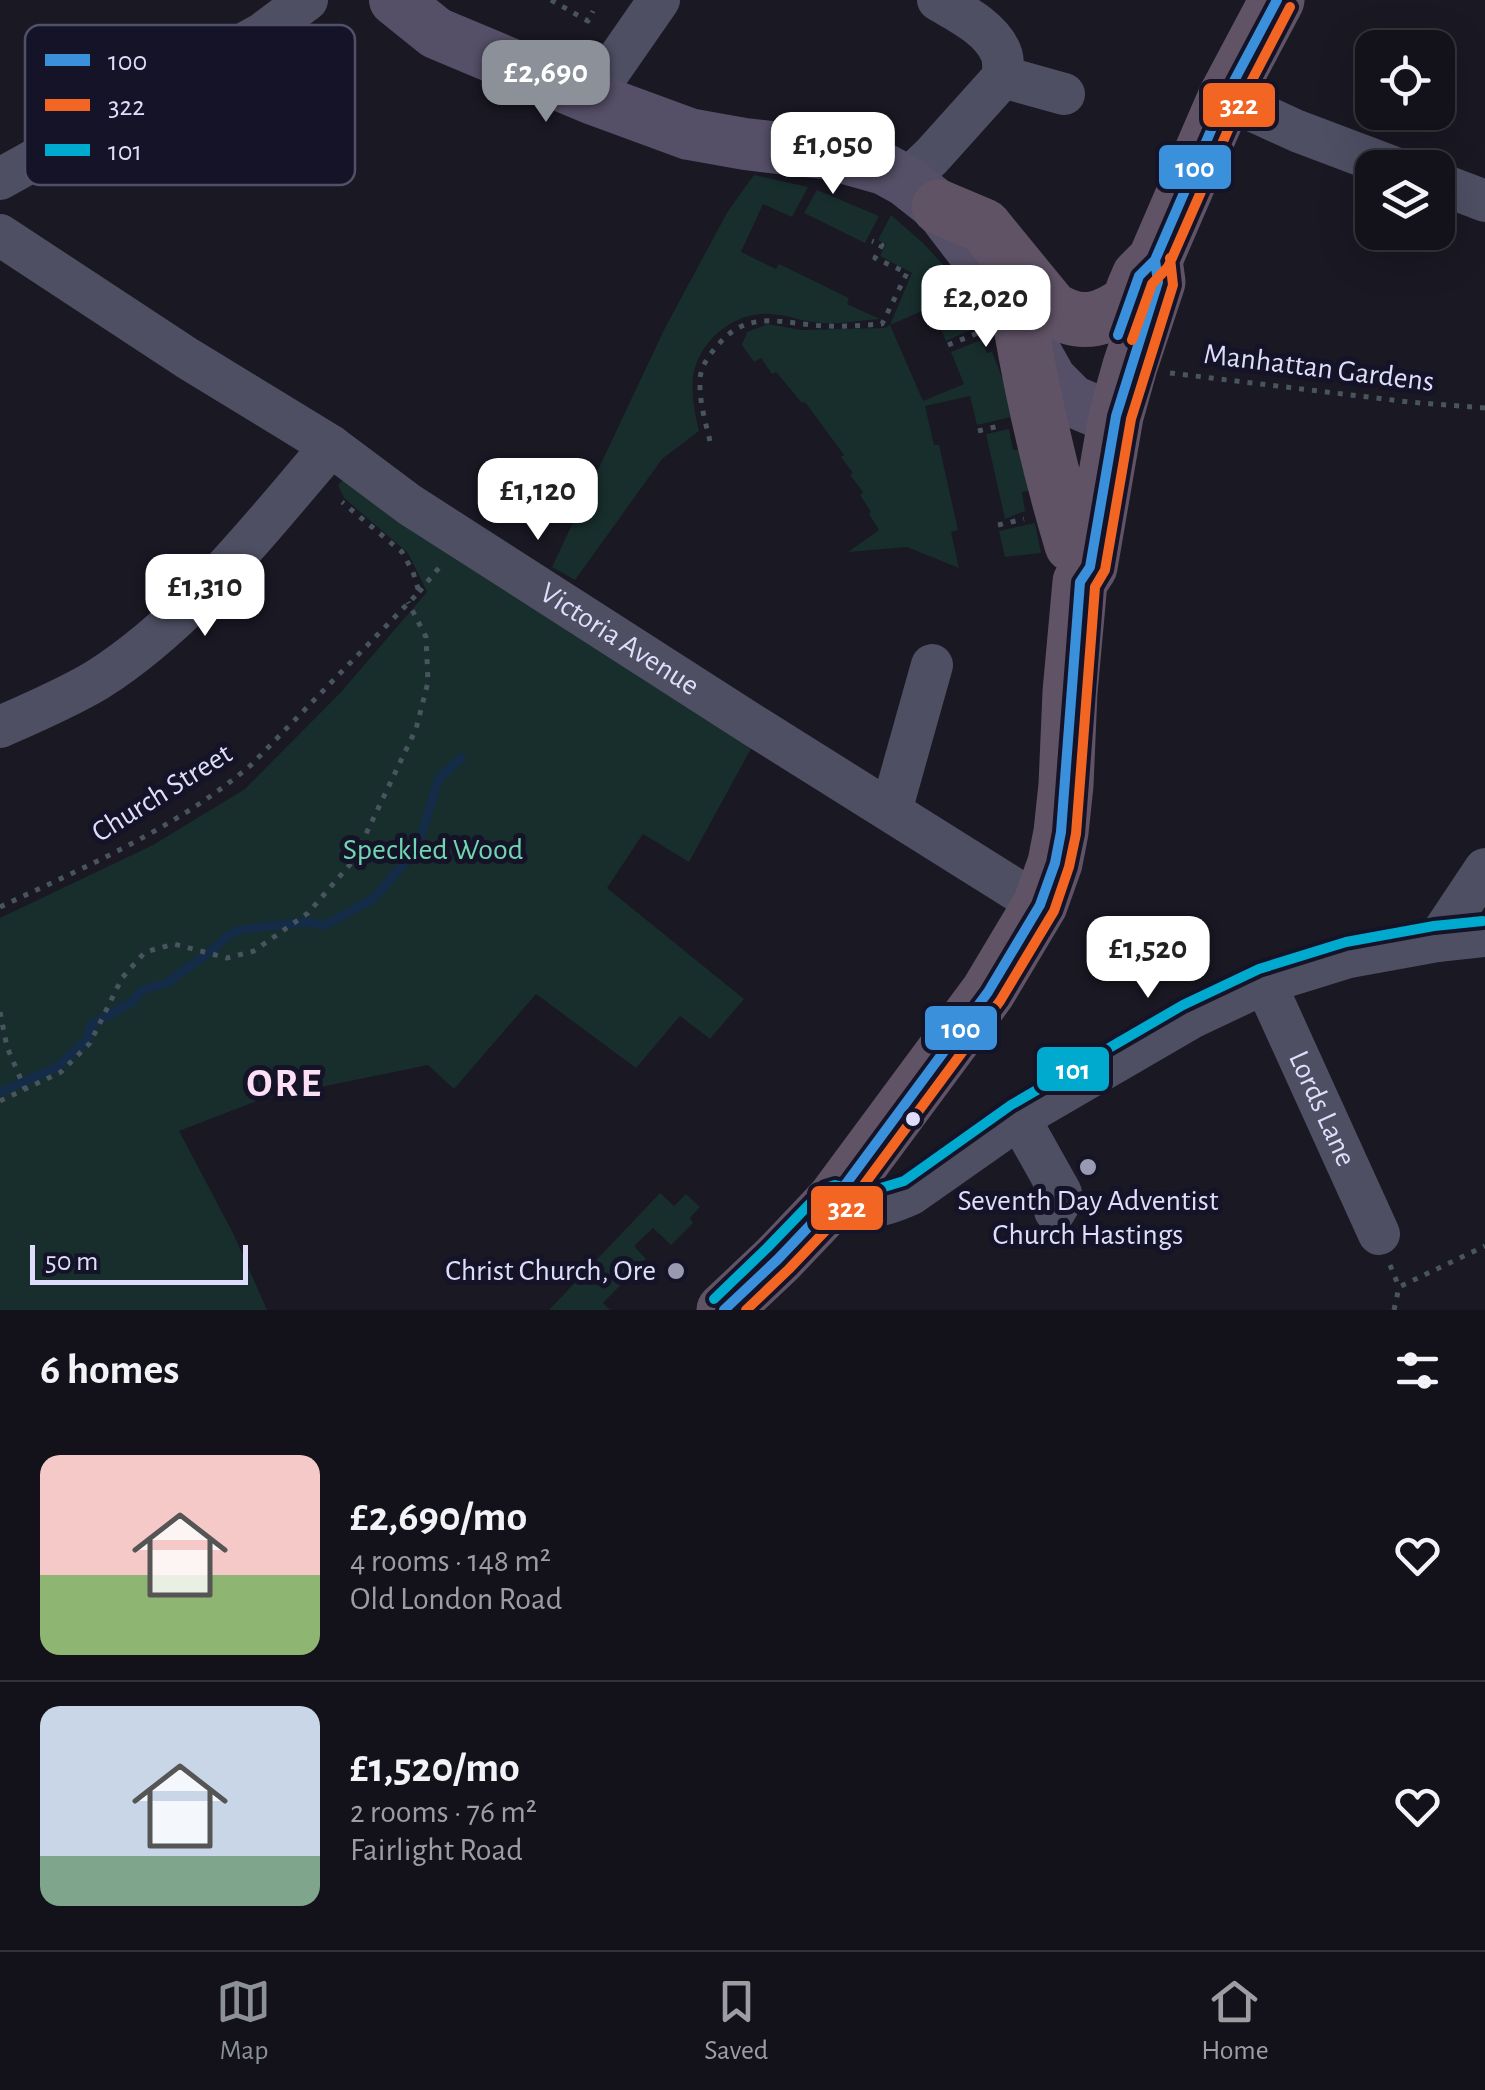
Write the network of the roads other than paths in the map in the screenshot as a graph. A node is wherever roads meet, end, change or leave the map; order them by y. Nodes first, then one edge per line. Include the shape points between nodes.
1 (307, 0) edge
2 (395, 0) edge
3 (659, 0) edge
4 (938, 0) edge
5 (1278, 0) edge
6 (274, 25) edge
7 (1003, 77) junction
8 (1064, 94) dead end
9 (591, 98) junction
10 (1226, 98) junction
11 (1355, 153) edge
12 (25, 165) edge
13 (0, 179) edge
14 (1455, 189) edge
15 (923, 194) junction
16 (1485, 200) edge
17 (0, 235) edge
18 (1142, 281) junction
19 (1001, 330) junction
20 (1109, 432) junction
21 (331, 446) junction
22 (1062, 548) junction
23 (932, 665) dead end
24 (0, 727) edge
25 (891, 811) junction
26 (1485, 870) edge
27 (1040, 904) junction
28 (1485, 936) edge
29 (1436, 940) junction
30 (1266, 983) junction
31 (1020, 1118) junction
32 (834, 1200) junction
33 (1055, 1211) dead end
34 (1379, 1234) dead end
35 (724, 1310) edge

1 - 6 street
2 - 9 main road via 436,33
3 - 9 street
4 - 7 street via 992,38 1003,56
5 - 10 highway
7 - 8 street
7 - 15 street
9 - 15 main road via 689,134 831,154 884,169
10 - 11 street
10 - 18 highway
12 - 13 street
14 - 16 street
15 - 18 highway via 984,226 1065,318 1112,315
15 - 19 main road via 995,283
17 - 21 street, Victoria Avenue
18 - 20 highway
19 - 20 main road
19 - 22 highway via 1034,401
20 - 22 highway
21 - 24 street via 160,633 97,680
21 - 25 street, Victoria Avenue via 424,514
22 - 27 highway via 1070,692 1066,785 1056,863
23 - 25 street
25 - 27 street, Victoria Avenue
26 - 29 street
27 - 32 highway via 988,992
28 - 29 street
29 - 30 street via 1349,956
30 - 31 street via 1191,1018
30 - 34 street, Lords Lane
31 - 32 street via 891,1203 870,1208
31 - 33 street via 1060,1192
32 - 35 highway

